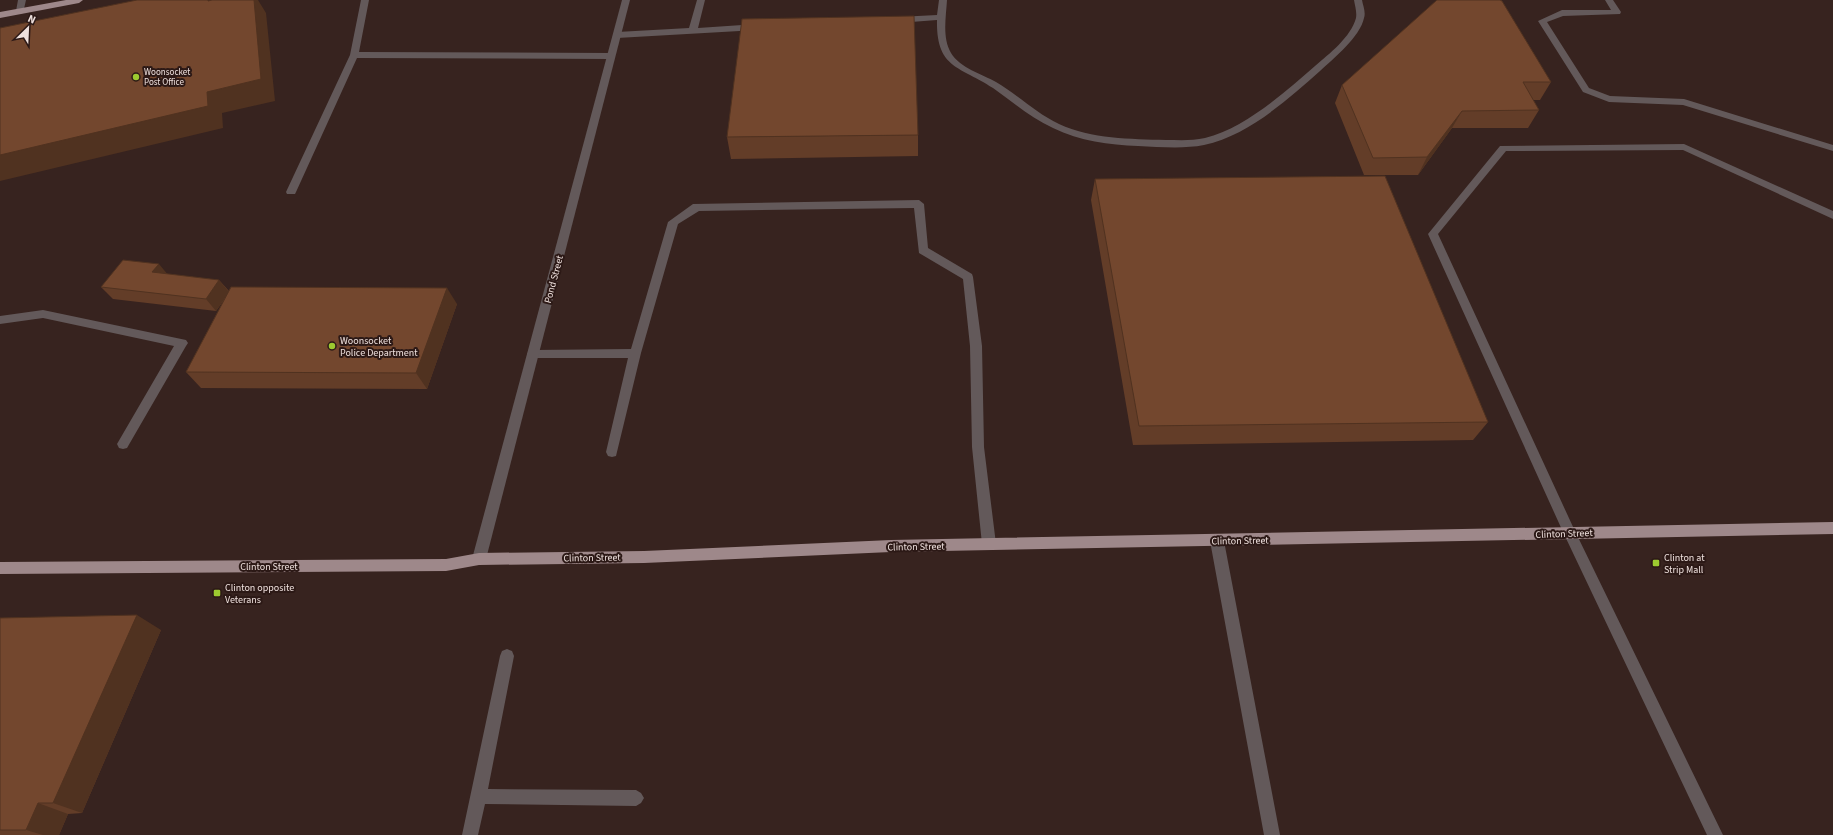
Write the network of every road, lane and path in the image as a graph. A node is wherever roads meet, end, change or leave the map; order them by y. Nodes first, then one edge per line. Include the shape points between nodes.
1 (22, 0) edge
2 (79, 0) edge
3 (365, 0) edge
4 (626, 0) edge
5 (701, 0) edge
6 (943, 0) edge
7 (1358, 0) edge
8 (1609, 0) edge
9 (20, 11) junction
10 (0, 15) edge
11 (942, 17) junction
12 (887, 20) edge
13 (763, 27) edge
14 (693, 31) junction
15 (617, 35) junction
16 (354, 55) junction
17 (611, 56) junction
18 (1833, 148) edge
19 (291, 192) dead end
20 (1833, 216) edge
21 (0, 320) edge
22 (635, 353) junction
23 (533, 354) junction
24 (123, 444) dead end
25 (612, 452) dead end
26 (1833, 528) edge
27 (1569, 532) junction
28 (1217, 540) junction
29 (988, 544) junction
30 (479, 559) junction
31 (0, 568) edge
32 (507, 656) dead end
33 (479, 796) junction
34 (636, 798) dead end
35 (470, 835) edge
36 (1272, 835) edge
37 (1715, 835) edge

1 - 9 street
2 - 9 main road
3 - 16 street
4 - 15 street, Pond Street
5 - 14 street
6 - 11 street
7 - 11 street via 1360,17 1357,27 1318,68 1266,110 1230,132 1210,140 1191,143 1126,143 1086,136 1044,120 995,85 959,66 946,53 940,34
8 - 18 street via 1617,12 1562,12 1542,21 1586,90 1609,99 1684,102
9 - 10 main road
11 - 12 street
13 - 14 street
14 - 15 street
15 - 17 street, Pond Street
16 - 17 street
16 - 19 street
17 - 23 street, Pond Street
20 - 27 street via 1684,147 1503,148 1433,234
21 - 24 street via 43,314 182,343
22 - 23 street
22 - 25 street
22 - 29 street via 672,222 697,207 919,204 923,250 968,277 976,346 978,447
23 - 30 street, Pond Street
26 - 27 main road, Clinton Street
27 - 28 main road, Clinton Street
27 - 37 street
28 - 29 main road, Clinton Street
28 - 36 street
29 - 30 main road, Clinton Street via 644,557
30 - 31 main road, Clinton Street via 446,566
32 - 33 street
33 - 34 street
33 - 35 street

